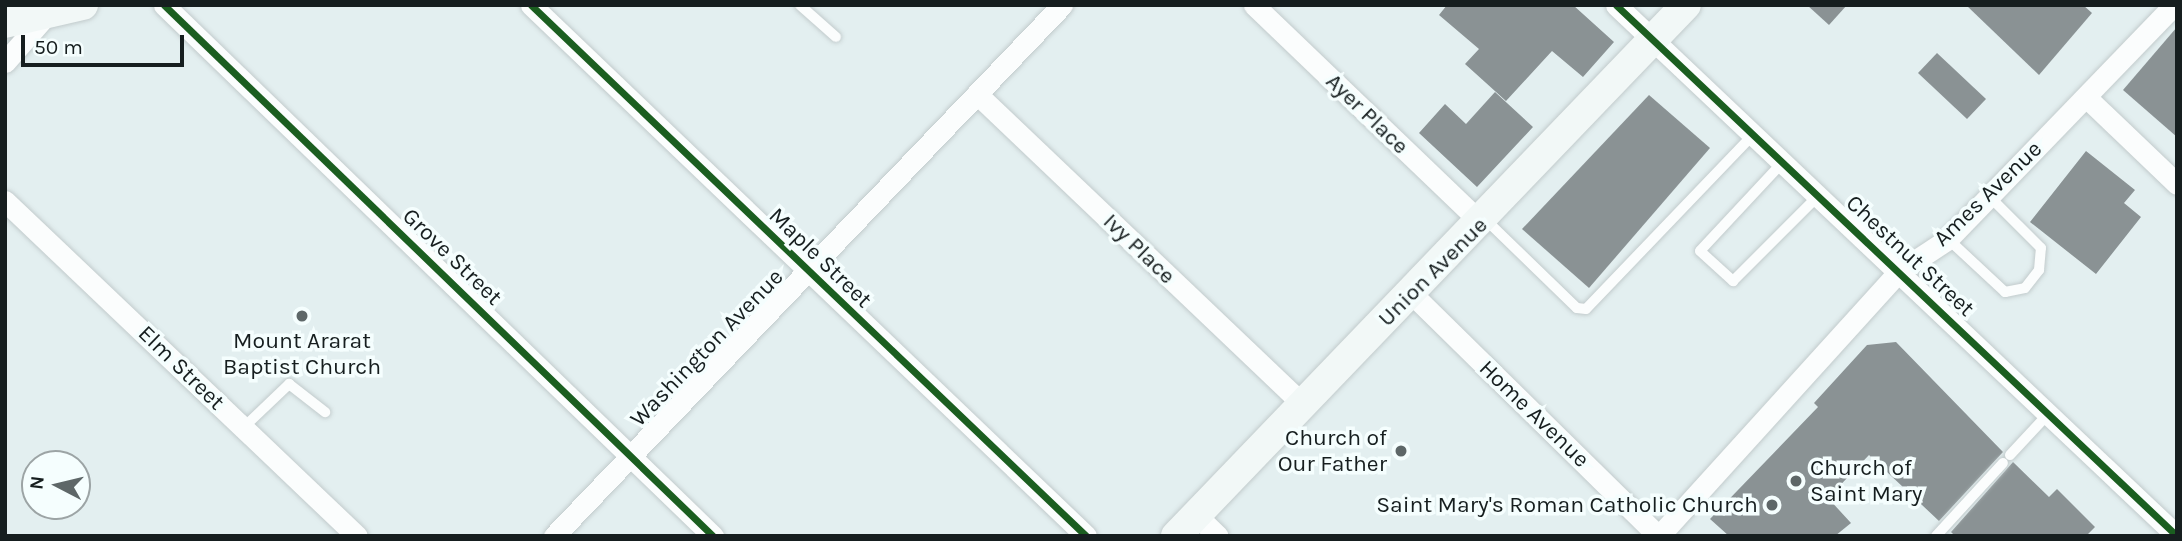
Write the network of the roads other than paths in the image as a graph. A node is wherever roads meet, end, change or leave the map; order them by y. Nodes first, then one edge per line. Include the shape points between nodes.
1 (83, 5) edge
2 (164, 5) edge
3 (531, 5) edge
4 (800, 5) edge
5 (1062, 5) edge
6 (1254, 5) edge
7 (1616, 5) edge
8 (1686, 5) edge
9 (2174, 5) edge
10 (48, 13) junction
11 (5, 23) edge
12 (836, 37) dead end
13 (1653, 41) junction
14 (5, 62) edge
15 (977, 94) junction
16 (2085, 97) junction
17 (1754, 135) junction
18 (1782, 163) junction
19 (2177, 184) edge
20 (1818, 196) junction
21 (1989, 196) junction
22 (5, 201) edge
23 (1483, 221) junction
24 (1948, 239) junction
25 (806, 272) junction
26 (1898, 272) junction
27 (1411, 293) junction
28 (1302, 404) junction
29 (325, 412) dead end
30 (2049, 413) junction
31 (243, 428) junction
32 (631, 455) junction
33 (1186, 525) edge
34 (357, 536) edge
35 (554, 536) edge
36 (713, 536) edge
37 (1086, 536) edge
38 (1218, 536) edge
39 (1659, 536) edge
40 (1936, 536) edge
41 (2177, 536) edge

1 - 10 main road
2 - 32 street, Grove Street
3 - 25 street, Maple Street
4 - 12 lane
5 - 15 street, Washington Avenue
6 - 23 street, Ayer Place
7 - 13 street, Chestnut Street
8 - 13 main road, Union Avenue
9 - 16 street, Ames Avenue
10 - 11 main road
10 - 14 street
13 - 17 street, Chestnut Street
13 - 23 main road, Union Avenue
15 - 25 street, Washington Avenue
15 - 28 street, Ivy Place
16 - 19 street
16 - 21 street, Ames Avenue
17 - 18 street, Chestnut Street
17 - 23 lane via 1586,309 1577,308
18 - 20 street, Chestnut Street
18 - 20 lane via 1700,251 1732,281
20 - 26 street, Chestnut Street
21 - 24 street, Ames Avenue
21 - 24 lane via 2041,248 2039,270 2025,288 2005,292
22 - 31 street, Elm Street
23 - 27 main road, Union Avenue
24 - 26 street, Ames Avenue
25 - 32 street, Washington Avenue
25 - 37 street, Maple Street
26 - 30 street, Chestnut Street
26 - 39 street, Ames Avenue
27 - 28 main road, Union Avenue
27 - 39 street, Home Avenue
28 - 33 main road, Union Avenue
29 - 31 lane via 289,384
30 - 40 lane
30 - 41 street, Chestnut Street
31 - 34 street, Elm Street
32 - 35 street, Washington Avenue
32 - 36 street, Grove Street
33 - 38 street

